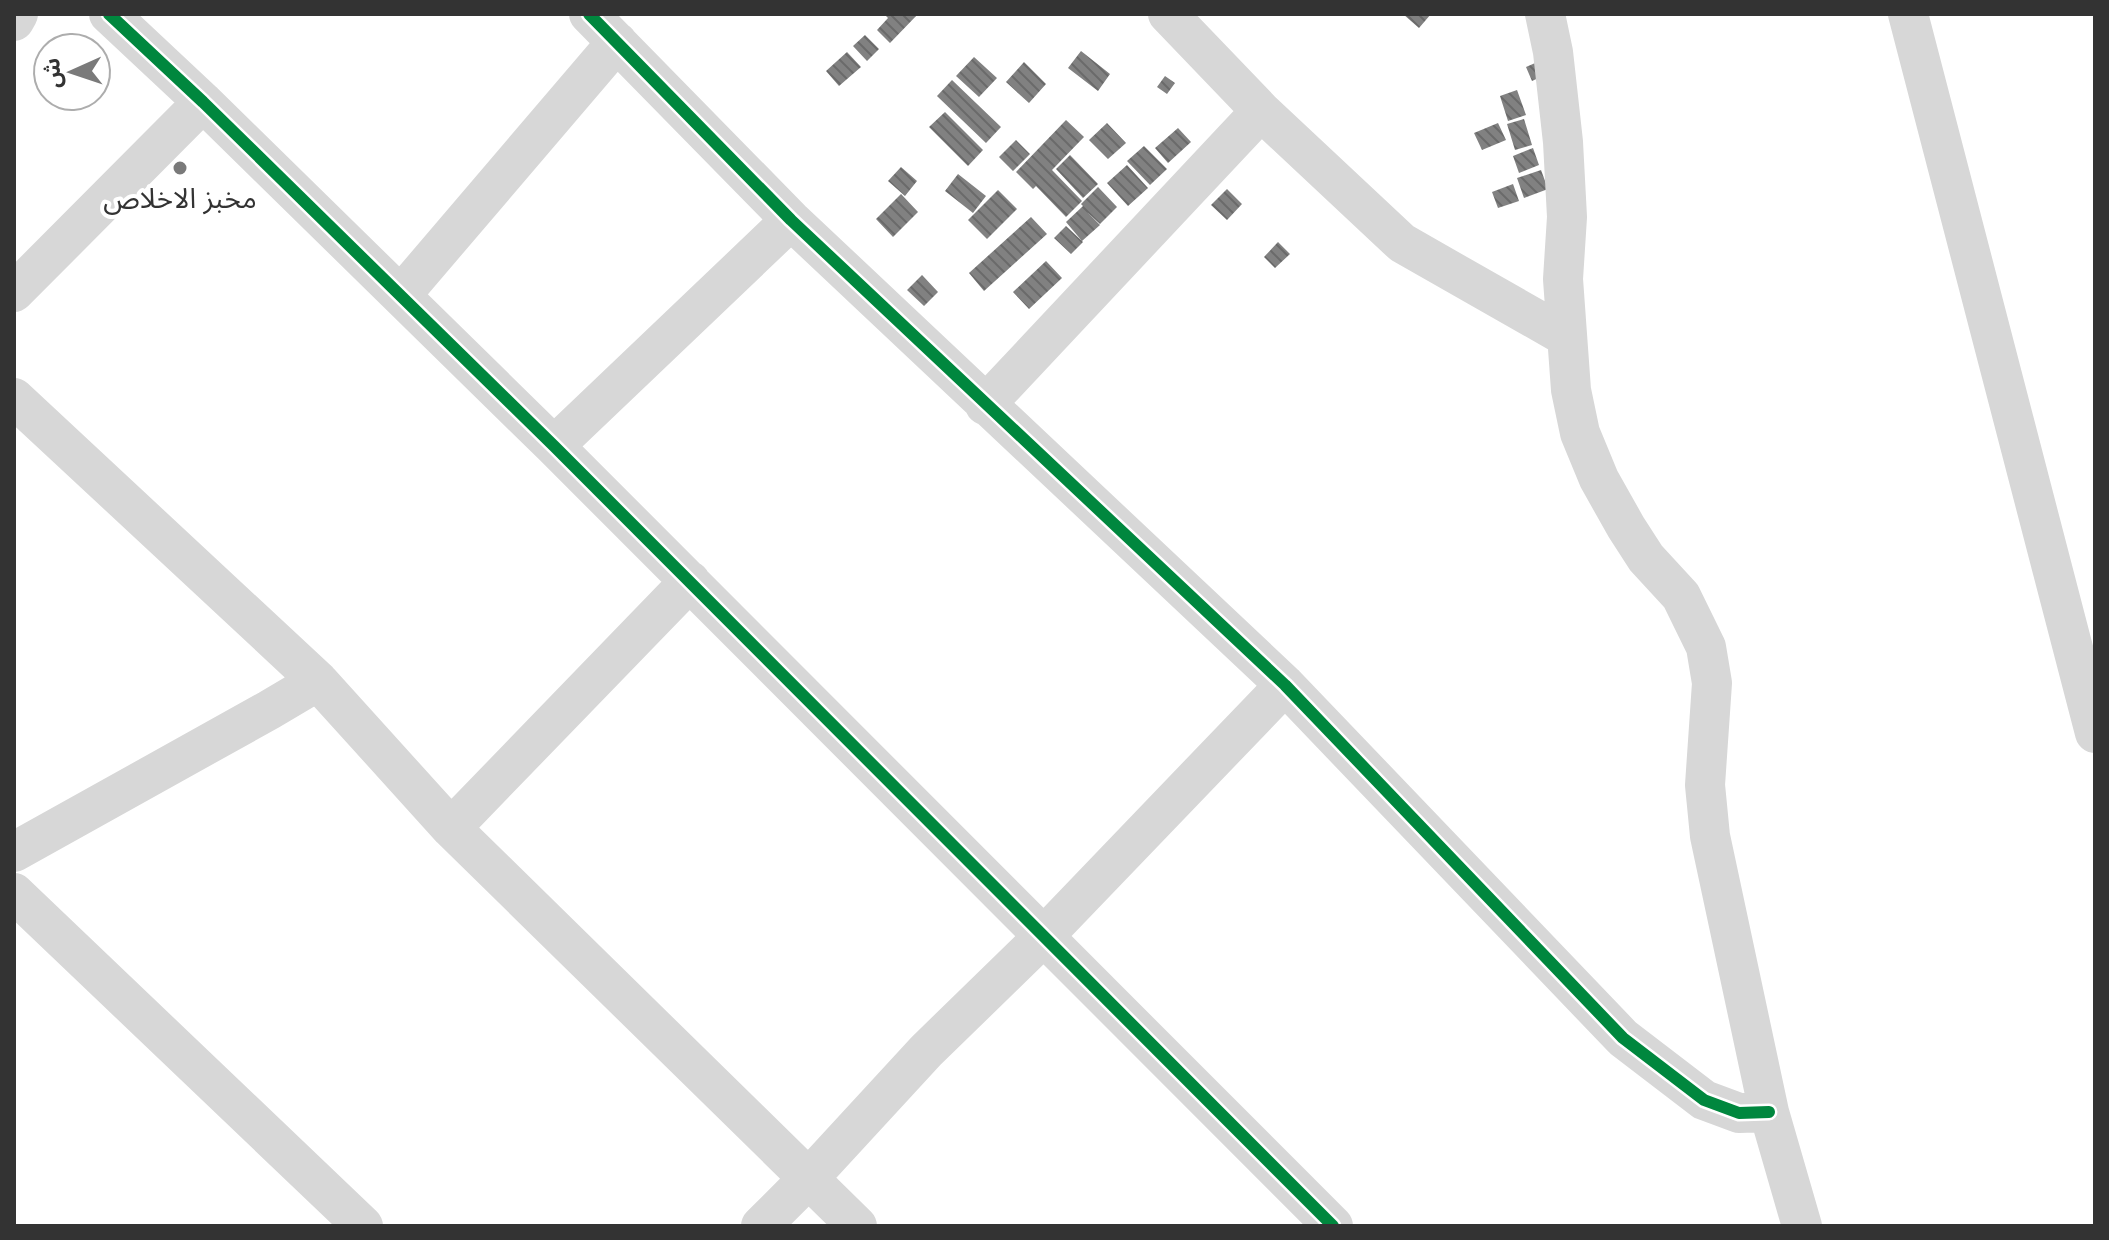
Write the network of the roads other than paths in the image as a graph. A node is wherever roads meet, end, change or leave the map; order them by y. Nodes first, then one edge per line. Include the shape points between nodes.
1 (18, 14) edge
2 (109, 14) edge
3 (589, 14) edge
4 (1168, 14) edge
5 (1545, 14) edge
6 (1908, 14) edge
7 (14, 21) edge
8 (617, 42) junction
9 (203, 102) junction
10 (1261, 111) junction
11 (791, 220) junction
12 (14, 292) edge
13 (401, 295) junction
14 (1567, 337) junction
15 (14, 398) edge
16 (985, 405) junction
17 (554, 446) junction
18 (690, 581) junction
19 (318, 681) junction
20 (1285, 685) junction
21 (2095, 733) edge
22 (451, 828) junction
23 (14, 852) edge
24 (14, 893) edge
25 (1043, 937) junction
26 (1769, 1112) junction
27 (809, 1178) junction
28 (363, 1226) edge
29 (761, 1226) edge
30 (857, 1226) edge
31 (1333, 1226) edge
32 (1802, 1226) edge

1 - 7 street
2 - 9 street
3 - 8 street
4 - 10 street
5 - 14 street via 1563,142
6 - 21 street
8 - 11 street
8 - 13 street
9 - 12 street
9 - 13 street
10 - 14 street via 1402,243
10 - 16 street
11 - 16 street
11 - 17 street
13 - 17 street
14 - 26 street via 1580,433 1599,479 1646,558 1681,596 1706,647 1712,683 1705,785 1710,836
15 - 19 street
16 - 20 street
17 - 18 street
18 - 22 street
18 - 25 street
19 - 22 street
19 - 23 street
20 - 25 street
20 - 26 street via 1623,1038 1704,1100 1739,1113
22 - 27 street
24 - 28 street
25 - 27 street via 926,1051
25 - 31 street
26 - 32 street
27 - 29 street
27 - 30 street

